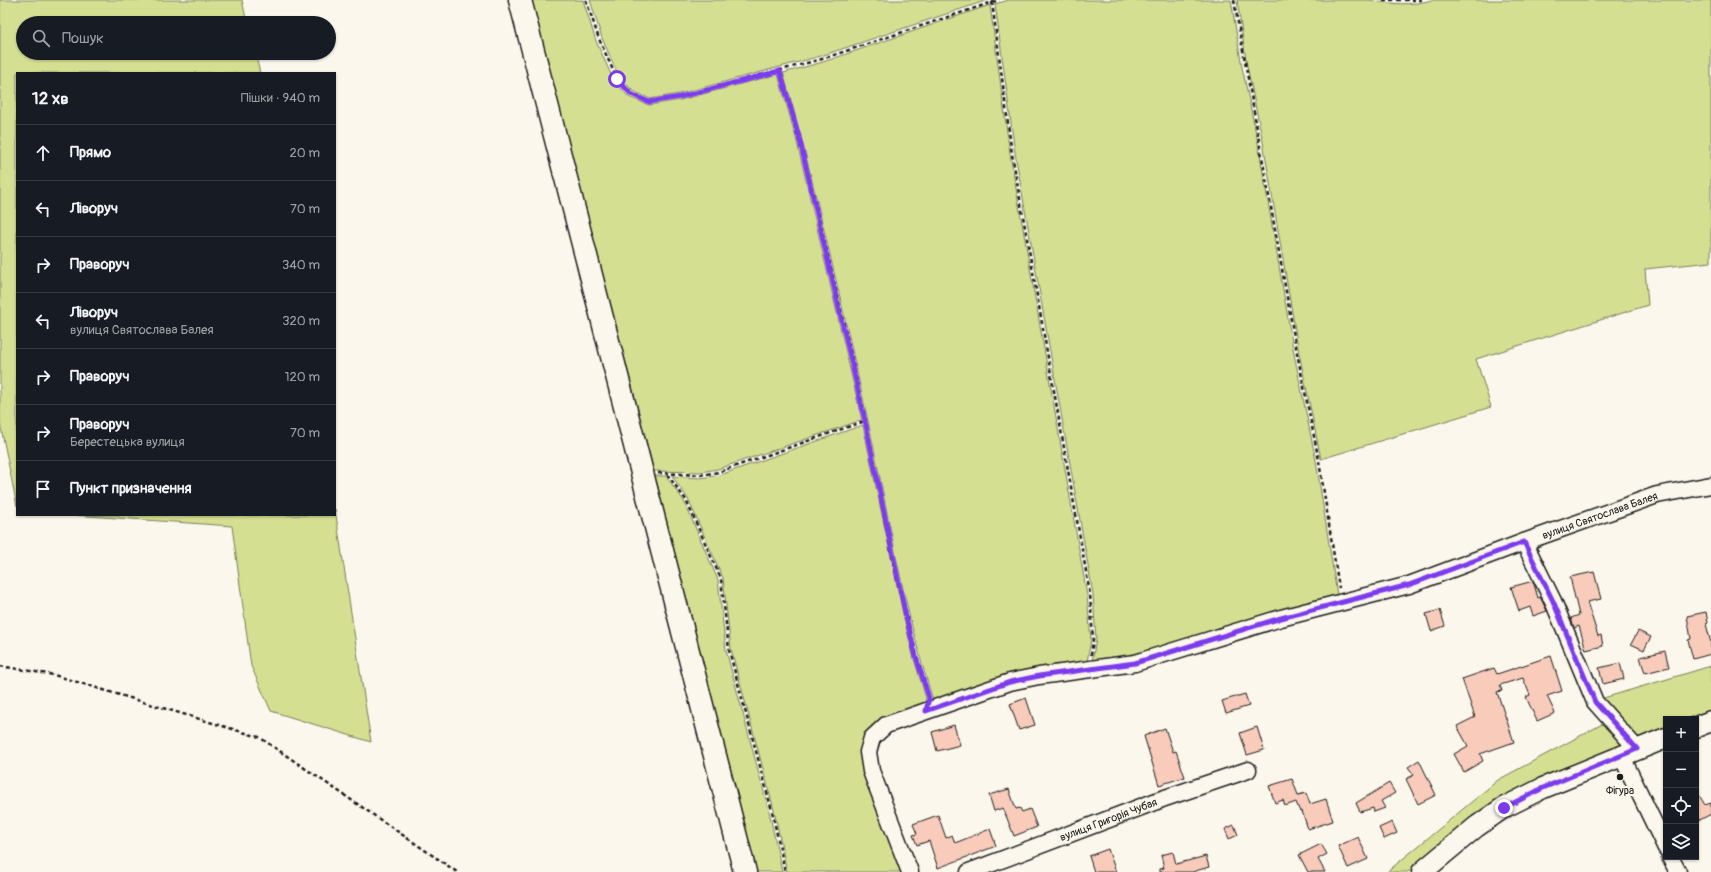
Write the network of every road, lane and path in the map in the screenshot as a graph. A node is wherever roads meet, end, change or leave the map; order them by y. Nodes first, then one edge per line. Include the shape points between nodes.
1 (520, 0) edge
2 (586, 0) edge
3 (999, 0) edge
4 (1234, 0) edge
5 (1383, 0) edge
6 (1422, 0) edge
7 (992, 2) junction
8 (780, 71) junction
9 (865, 421) junction
10 (642, 473) junction
11 (667, 474) junction
12 (1711, 484) edge
13 (1524, 542) junction
14 (1341, 603) junction
15 (0, 666) edge
16 (1088, 669) junction
17 (926, 711) junction
18 (1711, 721) edge
19 (1699, 725) edge
20 (1663, 739) edge
21 (1630, 753) junction
22 (1248, 770) dead end
23 (1663, 840) edge
24 (1672, 860) edge
25 (457, 872) edge
26 (745, 872) edge
27 (785, 872) edge
28 (910, 872) edge
29 (969, 872) edge
30 (1422, 872) edge
31 (1678, 872) edge

1 - 10 highway
2 - 8 path via 599,39 617,79 631,94 649,102 680,97
3 - 7 path
4 - 14 path via 1318,461
5 - 6 path
7 - 8 path via 822,60
7 - 16 path via 1012,154 1090,594 1094,640
8 - 9 path via 799,137
9 - 11 path via 719,472 700,475
9 - 17 path via 906,617 929,698
10 - 11 path
10 - 26 highway
11 - 27 path via 686,500 721,579 729,650 772,811
12 - 13 street, вулиця Святослава Балея via 1657,495
13 - 14 street, вулиця Святослава Балея via 1409,585
13 - 21 street via 1553,601 1595,702
14 - 16 street, вулиця Святослава Балея via 1281,618 1135,663
15 - 25 path via 54,675 258,737
16 - 17 street, вулиця Святослава Балея via 1010,682
17 - 28 street, вулиця Святослава Балея via 886,725 872,738 868,752 871,770
18 - 19 main road
20 - 21 main road
21 - 23 street
21 - 30 main road via 1543,788 1504,808 1476,827
22 - 29 street, вулиця Григорія Чубая via 1162,799
24 - 31 street

